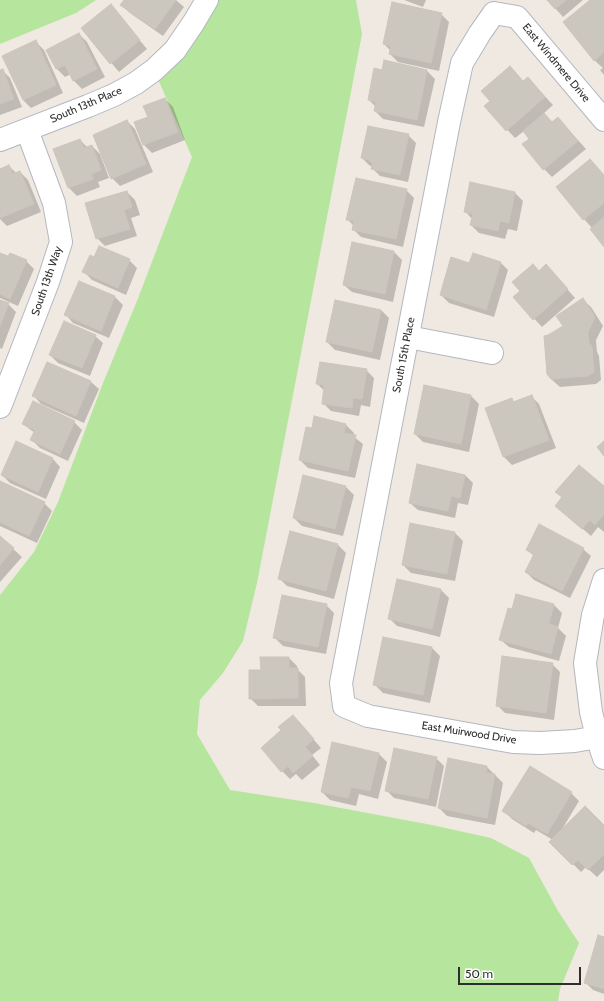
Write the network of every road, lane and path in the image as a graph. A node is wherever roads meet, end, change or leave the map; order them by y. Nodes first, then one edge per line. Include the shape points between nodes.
1 (207, 0) edge
2 (490, 6) edge
3 (604, 120) edge
4 (27, 130) junction
5 (0, 140) edge
6 (408, 336) junction
7 (492, 353) dead end
8 (0, 407) edge
9 (604, 580) edge
10 (344, 706) joint
11 (597, 737) junction
12 (604, 758) edge

1 - 4 street, South 13th Place via 174,50 154,70 95,104
2 - 3 street, East Windmere Drive via 517,17
2 - 6 street, South 15th Place via 480,33 462,63
4 - 5 street, South 13th Place
4 - 8 street, South 13th Way via 54,203 61,242
6 - 7 street
6 - 10 street, South 15th Place via 341,683
9 - 11 street via 593,615 585,663
10 - 11 street, East Muirwood Drive via 368,716 513,742 575,741
11 - 12 street

